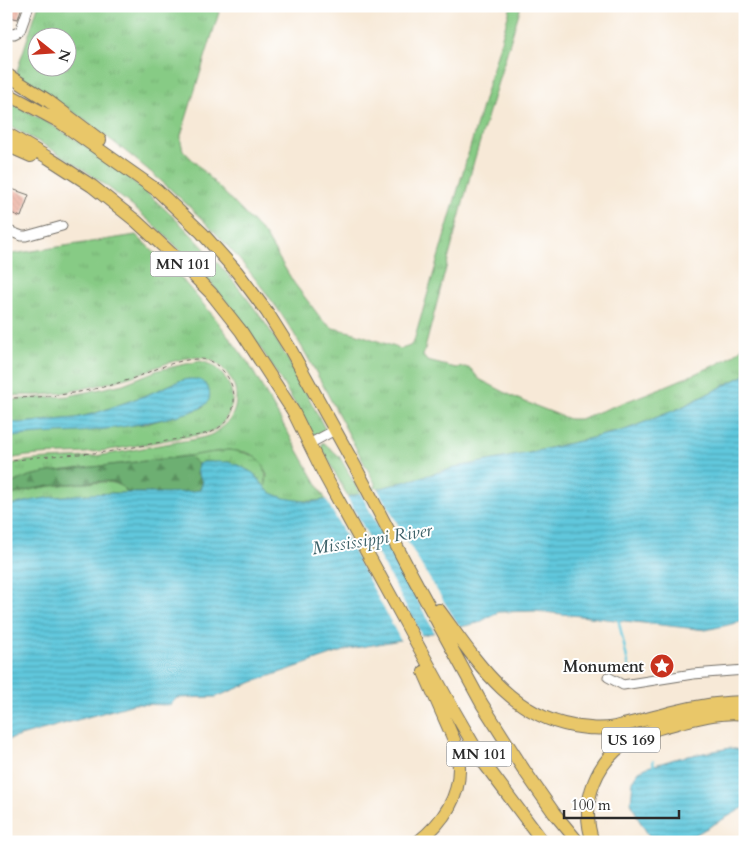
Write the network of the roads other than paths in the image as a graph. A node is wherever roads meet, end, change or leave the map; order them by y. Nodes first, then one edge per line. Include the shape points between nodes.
1 (29, 6) edge
2 (6, 33) edge
3 (6, 74) edge
4 (6, 93) edge
5 (6, 133) edge
6 (6, 145) edge
7 (138, 179) junction
8 (136, 221) junction
9 (62, 226) dead end
10 (6, 230) edge
11 (335, 430) junction
12 (308, 444) junction
13 (406, 564) junction
14 (745, 670) edge
15 (608, 677) dead end
16 (745, 702) edge
17 (444, 706) junction
18 (745, 714) edge
19 (745, 839) edge
20 (418, 842) edge
21 (543, 842) edge
22 (578, 842) edge
23 (593, 842) edge
24 (741, 842) edge

1 - 2 lane via 20,31
3 - 7 highway via 47,100 121,157
4 - 7 highway, MN 101 via 60,122
5 - 8 highway, MN 101 via 92,186
6 - 8 highway via 77,182
7 - 11 highway, MN 101 via 158,191 202,232 237,272 289,347
8 - 12 highway, MN 101 via 212,293 263,363
9 - 10 lane via 26,236
11 - 12 lane
11 - 13 highway, MN 101
12 - 17 highway, MN 101 via 400,612
13 - 16 highway via 467,649 504,691 525,708 549,720 592,729 613,728 697,707
13 - 22 highway, MN 101 via 482,704 524,770
14 - 15 lane via 622,685
17 - 20 highway via 458,751 458,783 455,797 443,818
17 - 21 highway, MN 101
18 - 23 highway, US 169 via 730,713 689,720 648,731 623,744 599,771 592,789 588,823
19 - 24 highway

